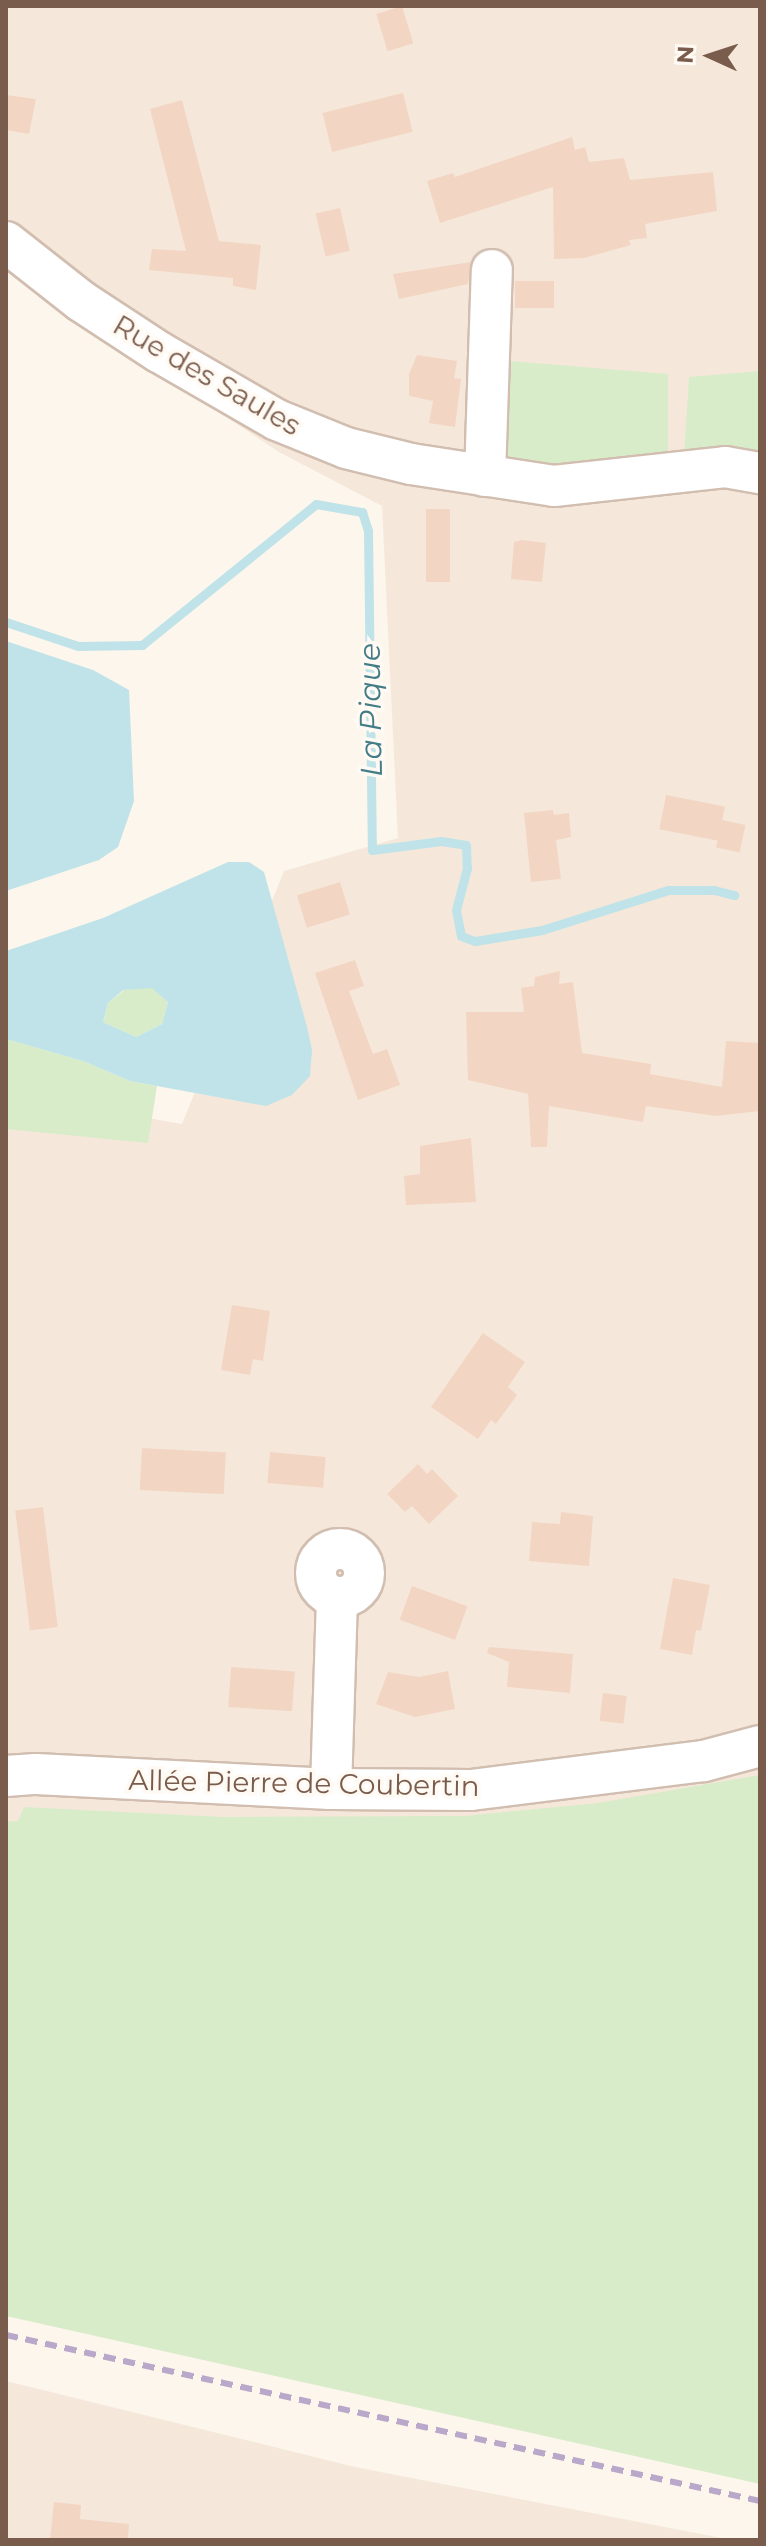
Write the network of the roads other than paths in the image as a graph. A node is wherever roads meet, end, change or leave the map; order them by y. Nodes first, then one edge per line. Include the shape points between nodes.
1 (6, 242) edge
2 (492, 270) dead end
3 (760, 473) edge
4 (485, 476) junction
5 (337, 1597) dead end
6 (760, 1746) edge
7 (16, 1773) edge
8 (331, 1789) junction

1 - 4 street, Rue des Saules via 81,301 277,420 346,448
2 - 4 street
3 - 4 street, Rue des Saules via 725,467 554,486
5 - 8 street
6 - 8 street, Allée Pierre de Coubertin via 704,1761 471,1790
7 - 8 street, Allée Pierre de Coubertin

